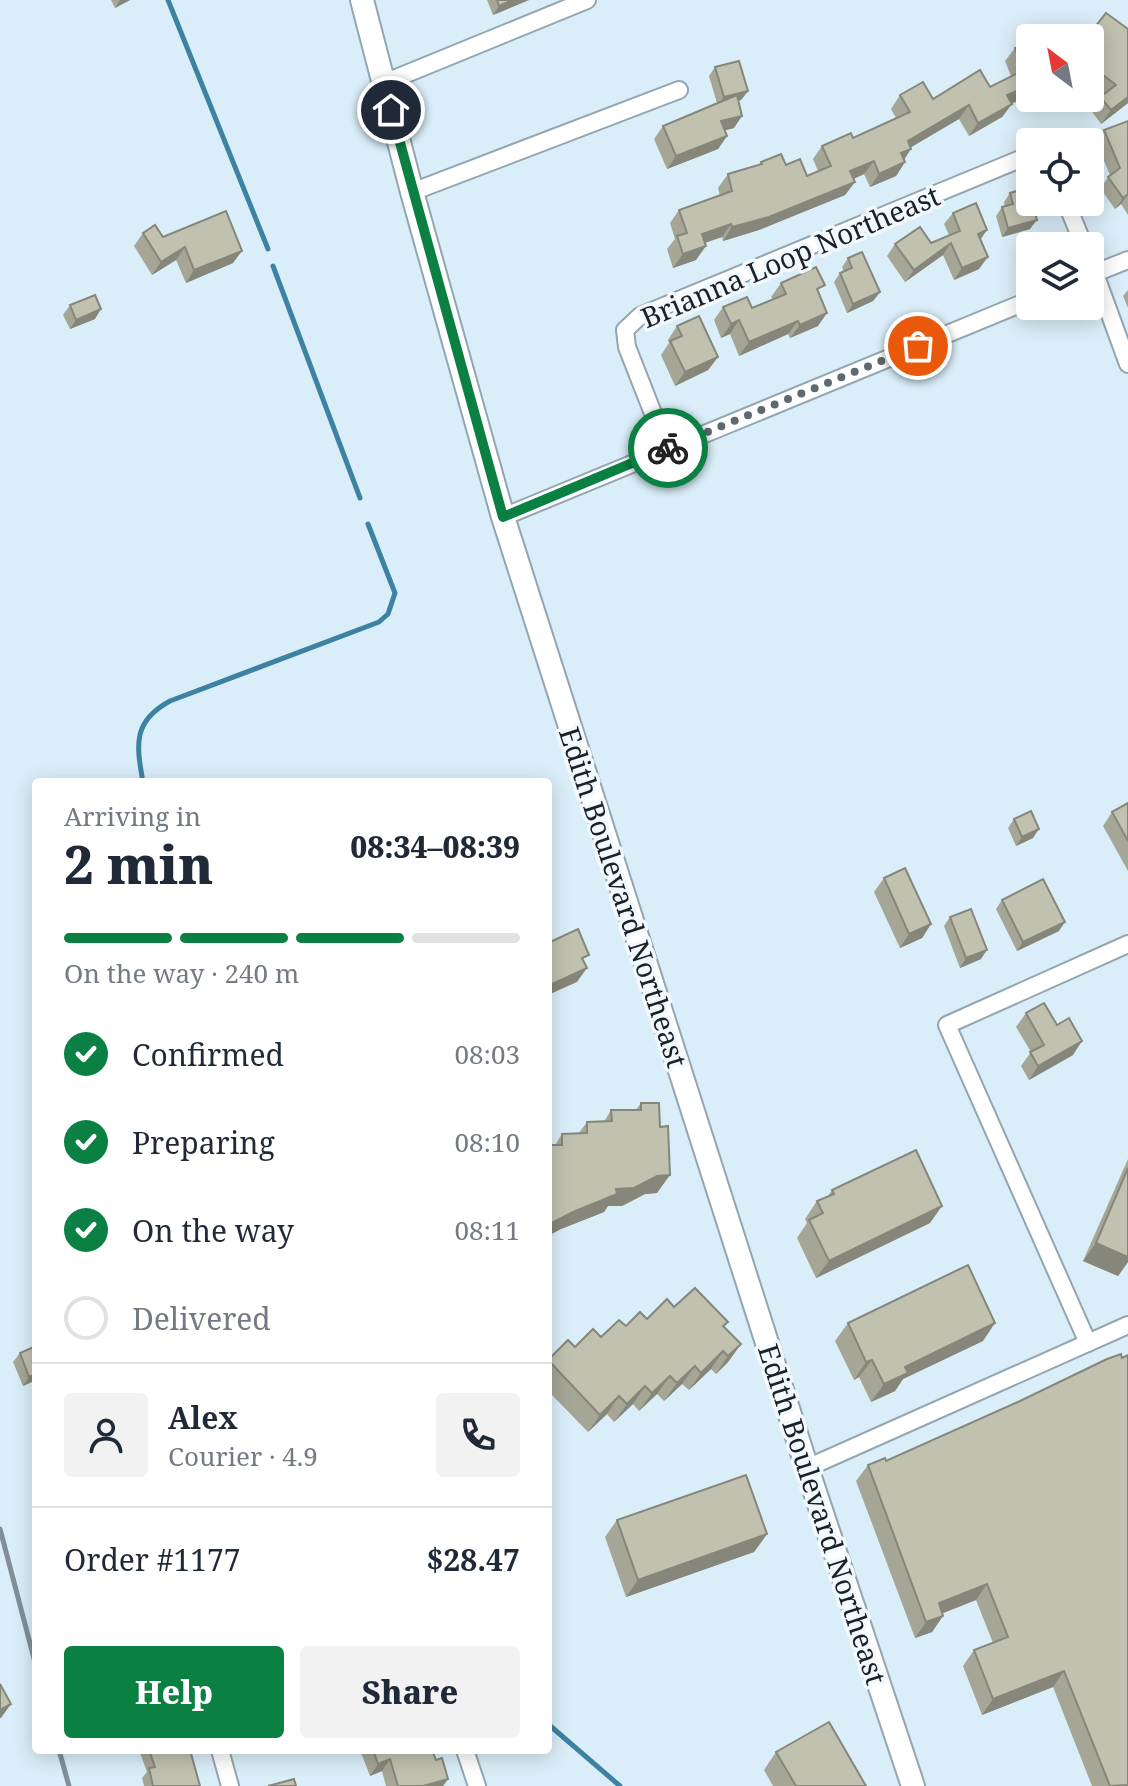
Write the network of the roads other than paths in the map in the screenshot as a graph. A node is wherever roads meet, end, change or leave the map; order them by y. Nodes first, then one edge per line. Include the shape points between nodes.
1 (362, 0) edge
2 (587, 0) edge
3 (384, 83) junction
4 (679, 90) dead end
5 (1016, 161) edge
6 (412, 192) junction
7 (1128, 260) edge
8 (1104, 266) edge
9 (1104, 301) edge
10 (1016, 306) edge
11 (1128, 364) edge
12 (667, 449) junction
13 (503, 517) junction
14 (1128, 944) edge
15 (1128, 1325) edge
16 (1088, 1343) junction
17 (807, 1468) junction
18 (221, 1754) edge
19 (466, 1754) edge
20 (230, 1786) edge
21 (477, 1786) edge
22 (913, 1786) edge

1 - 3 street, Edith Boulevard Northeast
2 - 3 street
3 - 6 street, Edith Boulevard Northeast
4 - 6 street
5 - 12 street, Brianna Loop Northeast via 640,316 625,330 627,347
6 - 13 street, Edith Boulevard Northeast
7 - 8 street
9 - 11 street
10 - 12 street
12 - 13 street
13 - 17 street, Edith Boulevard Northeast
14 - 16 street via 947,1025
15 - 16 street
16 - 17 street
17 - 22 street, Edith Boulevard Northeast
18 - 20 street
19 - 21 street

